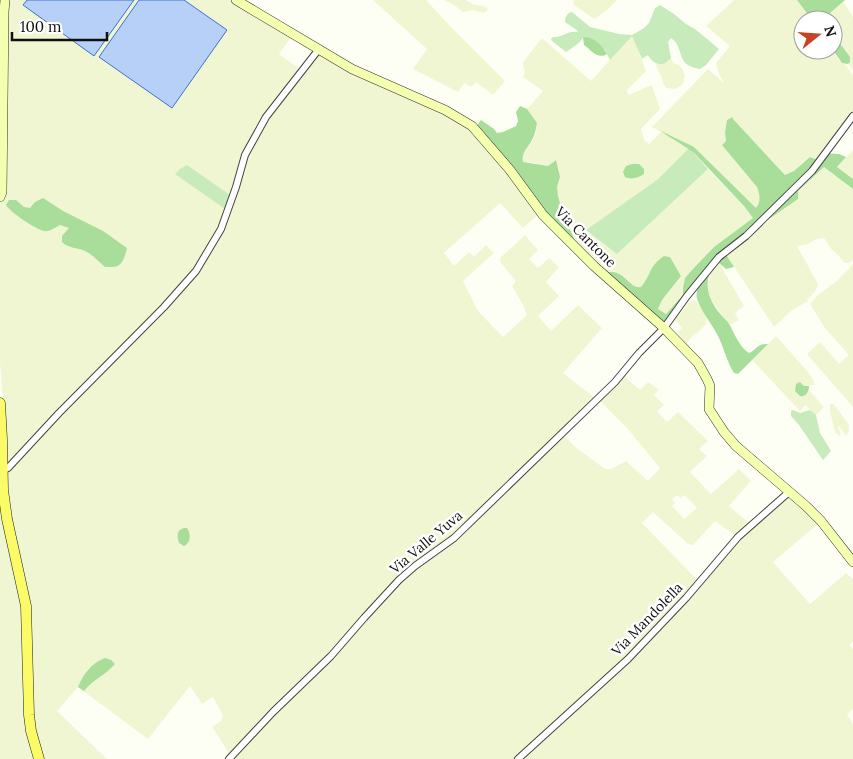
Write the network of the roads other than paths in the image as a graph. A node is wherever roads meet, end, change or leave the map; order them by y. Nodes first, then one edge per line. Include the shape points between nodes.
1 (5, 0) edge
2 (236, 0) edge
3 (319, 49) junction
4 (853, 116) edge
5 (0, 197) edge
6 (664, 328) junction
7 (0, 403) edge
8 (3, 470) junction
9 (2, 490) edge
10 (790, 492) junction
11 (853, 562) edge
12 (39, 759) edge
13 (230, 759) edge
14 (518, 759) edge

1 - 5 main road
2 - 3 main road, Via Cantone
3 - 6 main road, Via Cantone via 352,69 445,110 472,126 544,215 594,266
3 - 8 street via 266,118 245,155 221,229 196,271
4 - 6 street, Via Valle Yuva via 812,171 746,236 719,256
6 - 10 main road, Via Cantone via 703,371 710,386 709,409 724,432
6 - 13 street, Via Valle Yuva via 615,382 454,538 399,580 331,656
7 - 8 main road
8 - 9 main road
9 - 12 main road via 26,606 29,715
10 - 11 main road, Via Cantone via 821,521
10 - 14 street, Via Mandolella via 738,537 628,659

